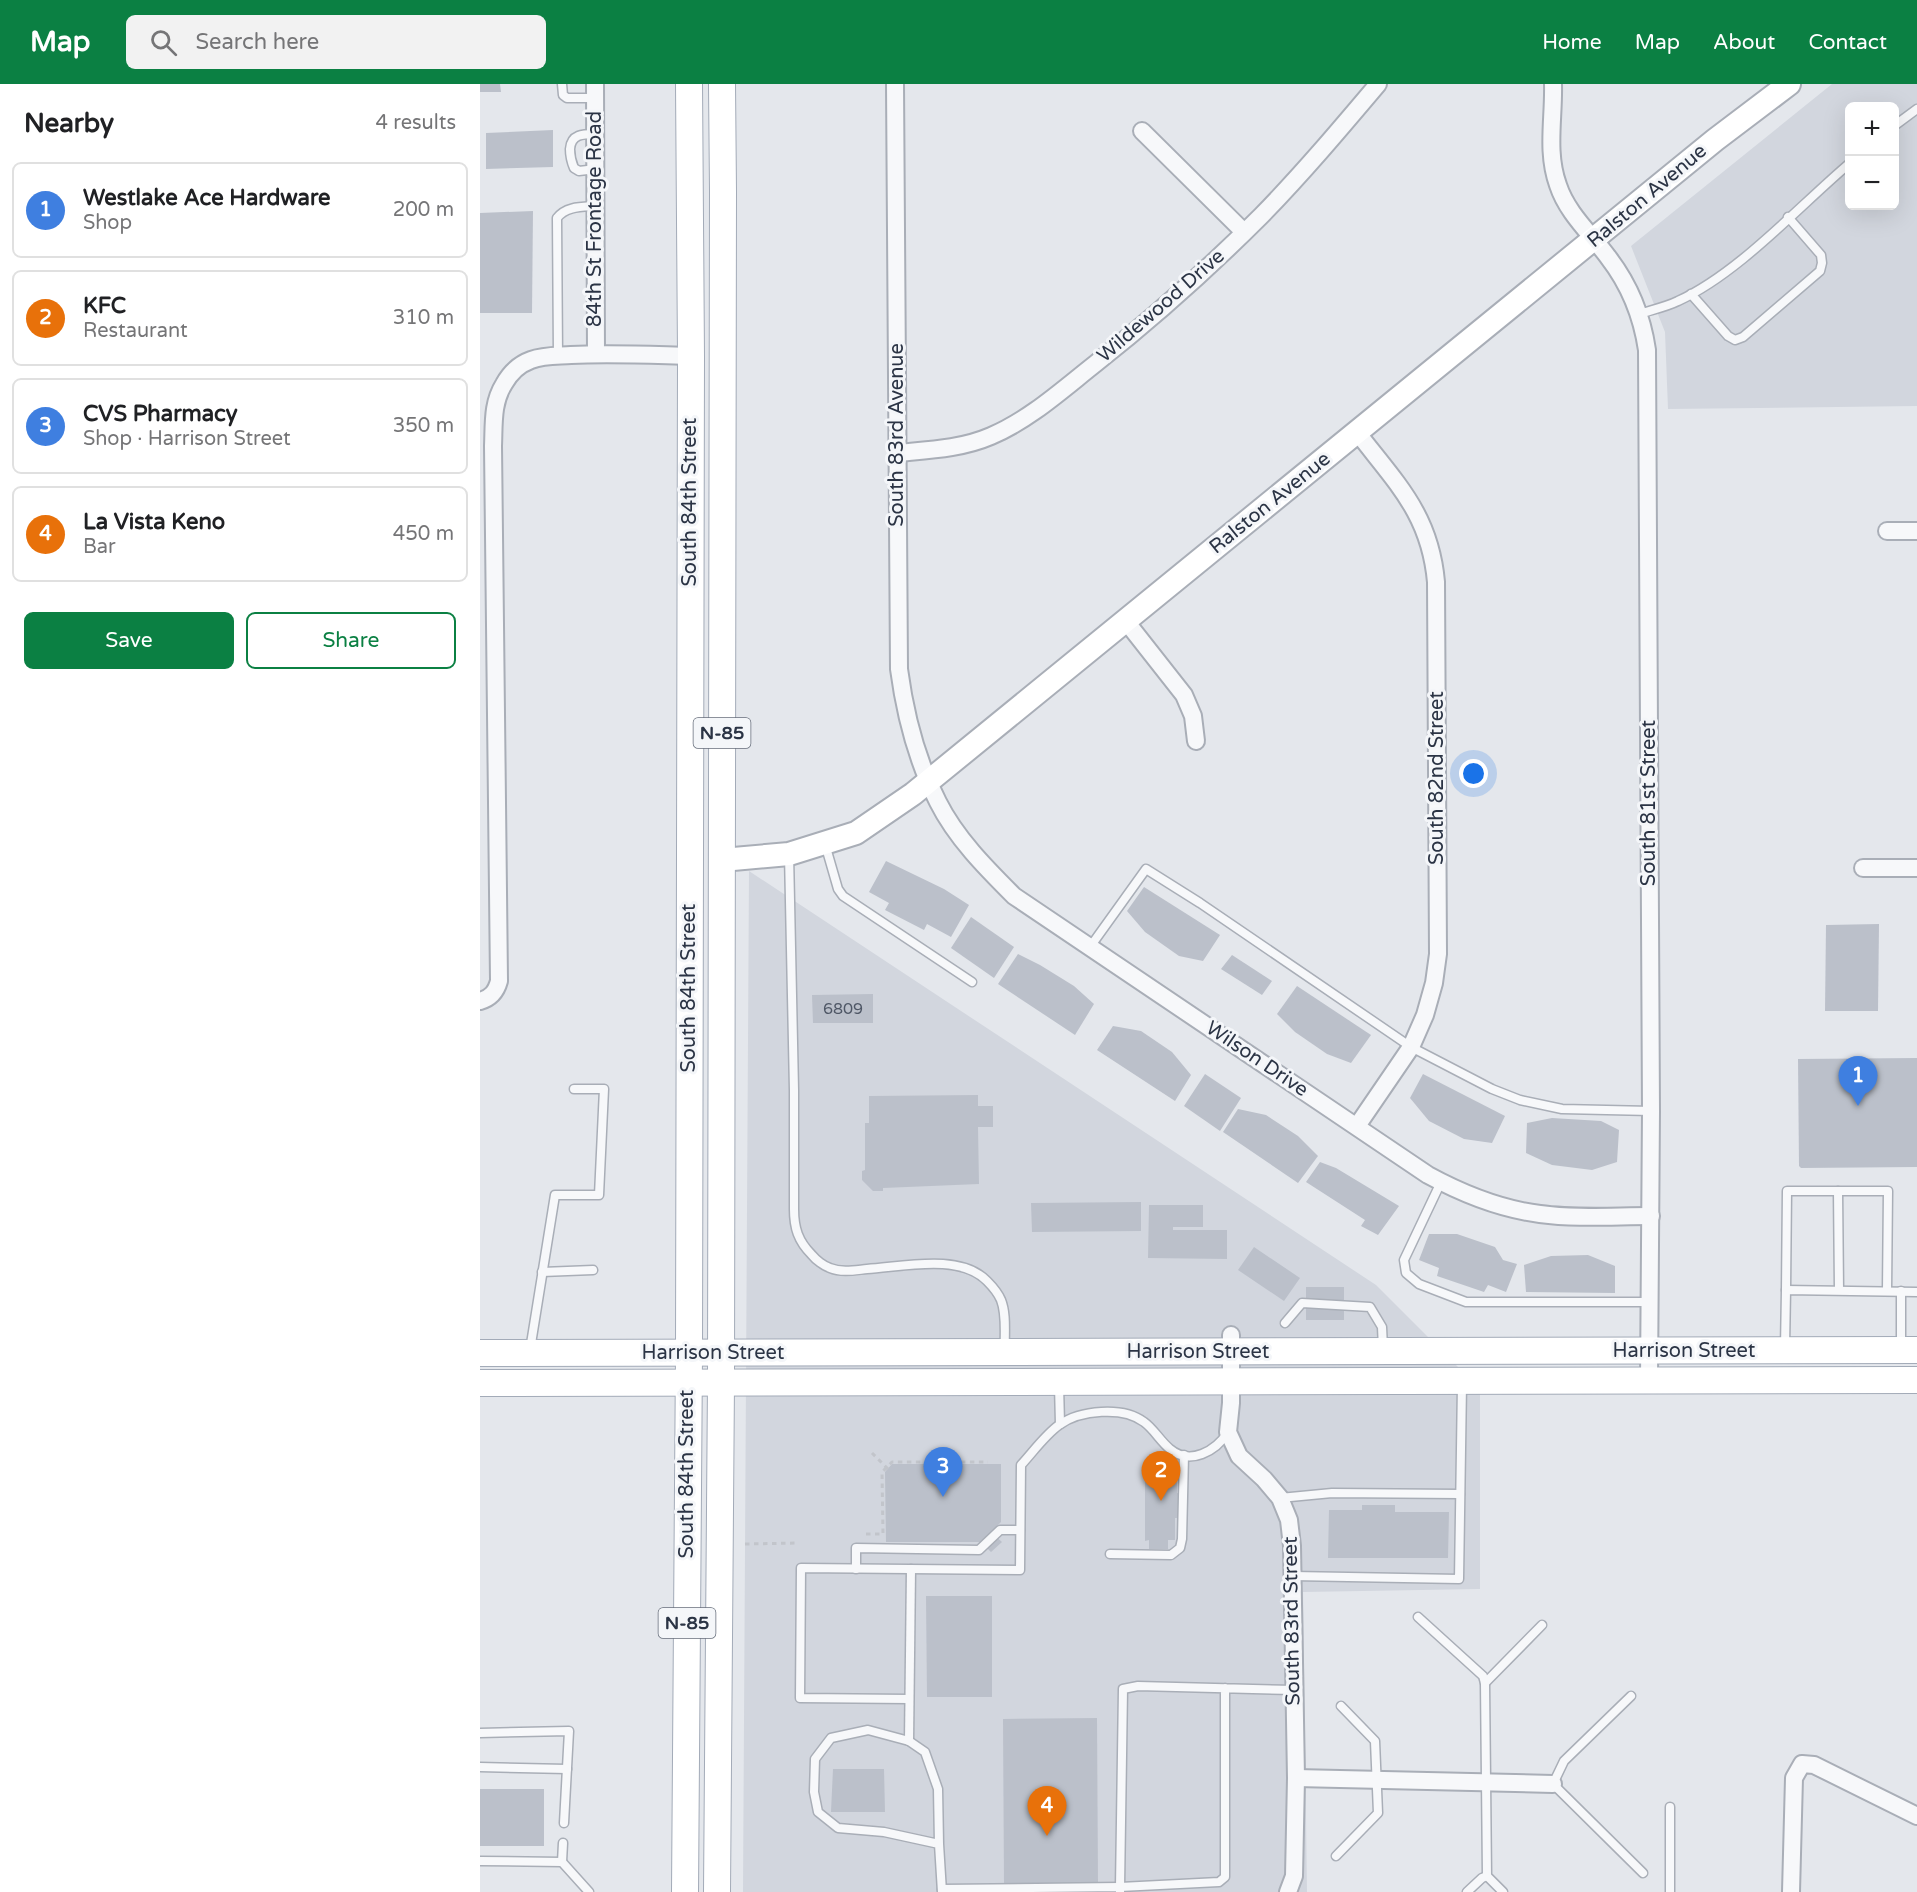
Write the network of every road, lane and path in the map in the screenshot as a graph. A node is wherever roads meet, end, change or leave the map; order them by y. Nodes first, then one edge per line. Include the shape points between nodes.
1 (562, 84) edge
2 (689, 84) edge
3 (722, 84) edge
4 (895, 84) edge
5 (1378, 84) edge
6 (1553, 84) edge
7 (1789, 84) edge
8 (594, 91) edge
9 (1917, 109) edge
10 (1899, 122) edge
11 (1142, 130) dead end
12 (595, 134) junction
13 (1845, 167) edge
14 (596, 169) junction
15 (596, 207) junction
16 (1788, 217) junction
17 (1244, 232) junction
18 (1594, 240) junction
19 (1691, 294) junction
20 (1639, 314) junction
21 (596, 354) junction
22 (558, 356) junction
23 (691, 356) junction
24 (1357, 432) junction
25 (487, 446) edge
26 (897, 453) junction
27 (1887, 531) dead end
28 (1917, 531) edge
29 (1125, 620) junction
30 (690, 672) junction
31 (1196, 741) dead end
32 (929, 781) junction
33 (825, 843) junction
34 (789, 854) junction
35 (722, 860) junction
36 (1863, 868) dead end
37 (1917, 868) edge
38 (1090, 947) junction
39 (972, 982) dead end
40 (487, 997) edge
41 (1411, 1047) junction
42 (574, 1089) dead end
43 (1651, 1111) junction
44 (1357, 1126) junction
45 (1441, 1182) junction
46 (1838, 1191) junction
47 (1651, 1216) junction
48 (593, 1270) dead end
49 (543, 1272) junction
50 (1786, 1290) junction
51 (1839, 1290) junction
52 (1887, 1291) junction
53 (1901, 1291) junction
54 (1917, 1292) edge
55 (1650, 1302) junction
56 (1285, 1323) dead end
57 (1231, 1343) junction
58 (1785, 1350) junction
59 (1909, 1350) edge
60 (1383, 1351) junction
61 (1649, 1351) junction
62 (1005, 1352) junction
63 (480, 1353) edge
64 (530, 1353) junction
65 (689, 1353) junction
66 (721, 1353) junction
67 (1462, 1380) junction
68 (1649, 1380) junction
69 (1917, 1380) edge
70 (1231, 1381) junction
71 (687, 1382) junction
72 (721, 1382) junction
73 (1059, 1382) junction
74 (480, 1383) edge
75 (1060, 1424) junction
76 (1228, 1432) junction
77 (872, 1453) dead end
78 (1184, 1455) junction
79 (988, 1462) dead end
80 (887, 1468) junction
81 (1460, 1494) junction
82 (1280, 1498) junction
83 (1020, 1530) junction
84 (866, 1534) dead end
85 (799, 1543) dead end
86 (745, 1544) dead end
87 (1110, 1554) dead end
88 (856, 1569) junction
89 (910, 1569) junction
90 (1293, 1576) junction
91 (1418, 1617) dead end
92 (1542, 1625) dead end
93 (1485, 1683) junction
94 (1225, 1688) junction
95 (1294, 1690) junction
96 (1630, 1696) dead end
97 (909, 1700) junction
98 (1341, 1706) dead end
99 (480, 1733) edge
100 (909, 1741) junction
101 (480, 1767) edge
102 (567, 1768) junction
103 (1296, 1778) junction
104 (1376, 1779) junction
105 (1486, 1782) junction
106 (1553, 1784) junction
107 (1670, 1807) dead end
108 (1917, 1816) edge
109 (564, 1823) dead end
110 (563, 1843) dead end
111 (939, 1844) junction
112 (1336, 1856) dead end
113 (480, 1861) edge
114 (562, 1862) junction
115 (1644, 1873) dead end
116 (1487, 1876) junction
117 (1120, 1889) edge
118 (942, 1890) edge
119 (589, 1892) edge
120 (685, 1892) edge
121 (717, 1892) edge
122 (1288, 1892) edge
123 (1467, 1892) edge
124 (1503, 1892) edge
125 (1670, 1892) edge
126 (1791, 1892) edge

1 - 8 lane via 567,98
2 - 23 main road, South 84th Street / N-85
3 - 35 main road, South 84th Street / N-85
4 - 26 street, South 83rd Avenue
5 - 17 street, Wildewood Drive via 1317,156
6 - 18 street, South 81st Street via 1553,169 1566,201
7 - 18 street, Ralston Avenue
8 - 12 street, 84th St Frontage Road
9 - 10 lane
11 - 17 street
12 - 14 street, 84th St Frontage Road
12 - 14 lane via 574,138 570,161 579,171
13 - 16 lane
14 - 15 street, 84th St Frontage Road
15 - 21 street, 84th St Frontage Road
15 - 22 lane via 574,208 561,212 557,218
16 - 19 lane via 1711,283
16 - 19 lane via 1821,255 1820,271 1743,337 1728,336
17 - 26 street, Wildewood Drive via 1129,338 1014,425 964,445
18 - 20 street, South 81st Street via 1628,288
18 - 24 street, Ralston Avenue
19 - 20 lane
20 - 43 street, South 81st Street via 1647,350
21 - 22 street
21 - 23 street
22 - 25 street via 529,360 505,381 495,404
23 - 30 main road, South 84th Street / N-85
24 - 29 street, Ralston Avenue
24 - 41 street, South 82nd Street via 1414,506 1431,545 1437,582 1438,954 1425,1015
25 - 40 street via 499,981
26 - 32 street, South 83rd Avenue via 899,669 915,746
27 - 28 street
29 - 31 street via 1184,695 1193,716
29 - 32 street, Ralston Avenue
30 - 35 main road via 702,710 704,835 708,846
30 - 65 main road, South 84th Street / N-85
32 - 33 street, Ralston Avenue via 880,818
32 - 38 street, Wilson Drive via 955,830 987,870 1014,896
33 - 34 street, Ralston Avenue
33 - 39 lane via 843,896
34 - 35 street, Ralston Avenue
34 - 62 lane via 794,1221 800,1241 830,1268 849,1271 943,1264 977,1272 1001,1299
35 - 66 main road, South 84th Street / N-85
36 - 37 street
38 - 41 lane via 1146,869
38 - 44 street, Wilson Drive
41 - 43 lane via 1520,1100 1562,1108
41 - 44 street, South 82nd Street
42 - 49 lane via 604,1089 599,1195 555,1195
43 - 47 street, South 81st Street
44 - 45 street, Wilson Drive
45 - 47 street, Wilson Drive via 1481,1200 1540,1214
45 - 55 lane via 1404,1260 1406,1273 1419,1284 1466,1302
46 - 50 lane via 1787,1191
46 - 51 lane
46 - 52 lane via 1888,1191
47 - 55 street, South 81st Street
48 - 49 lane
49 - 64 lane
50 - 51 lane
50 - 58 lane
51 - 52 lane
52 - 53 lane
53 - 54 lane
53 - 59 lane
55 - 61 street, South 81st Street
56 - 60 lane via 1302,1303 1370,1307 1382,1327
57 - 60 main road, Harrison Street
57 - 62 main road, Harrison Street
57 - 70 street
58 - 59 main road, Harrison Street
58 - 61 main road, Harrison Street
60 - 61 main road, Harrison Street
61 - 68 street, South 81st Street
62 - 66 main road, Harrison Street
63 - 64 main road, Harrison Street
64 - 65 main road, Harrison Street
65 - 66 main road, Harrison Street
65 - 71 main road, South 84th Street / N-85
66 - 72 main road, South 84th Street / N-85
67 - 68 main road, Harrison Street
67 - 70 main road, Harrison Street
67 - 81 lane
68 - 69 main road, Harrison Street
70 - 73 main road, Harrison Street
70 - 76 street
71 - 72 main road, Harrison Street
71 - 74 main road, Harrison Street
71 - 120 main road, South 84th Street / N-85
72 - 73 main road, Harrison Street
72 - 121 main road, South 84th Street / N-85
73 - 75 lane
75 - 78 lane via 1099,1411 1124,1413 1144,1422 1170,1449
75 - 83 lane via 1021,1465
76 - 78 lane via 1206,1454
76 - 82 street, South 83rd Street via 1239,1456
77 - 80 path
78 - 87 lane via 1180,1548 1172,1555
79 - 80 path via 892,1462
80 - 84 path via 882,1472 883,1534
81 - 82 lane via 1332,1493
81 - 90 lane via 1459,1579
82 - 90 street, South 83rd Street via 1289,1520
83 - 88 lane via 1000,1530 979,1550 856,1548
83 - 89 lane via 1020,1570
85 - 86 path
88 - 89 lane
88 - 97 lane via 801,1568 800,1698
89 - 97 lane
90 - 95 street, South 83rd Street
91 - 93 lane via 1483,1676
92 - 93 lane
93 - 105 lane
94 - 95 lane
94 - 117 lane via 1225,1877 1219,1882
94 - 117 lane via 1123,1689
95 - 103 street, South 83rd Street
96 - 106 lane via 1564,1761
97 - 100 lane
98 - 104 lane via 1376,1741
99 - 102 lane via 569,1731
100 - 111 lane via 926,1752 938,1789
100 - 111 lane via 868,1730 831,1738 815,1759 818,1812 838,1828 884,1832
101 - 102 lane
102 - 109 lane
103 - 104 street
103 - 122 street, South 83rd Street via 1294,1876
104 - 105 street
104 - 112 lane via 1378,1813
105 - 106 street
105 - 116 lane
106 - 115 lane
107 - 125 lane
108 - 126 street via 1814,1765 1802,1764 1794,1778
110 - 114 lane
111 - 118 lane
113 - 114 lane
114 - 119 lane
116 - 123 lane
116 - 124 lane
117 - 118 lane

